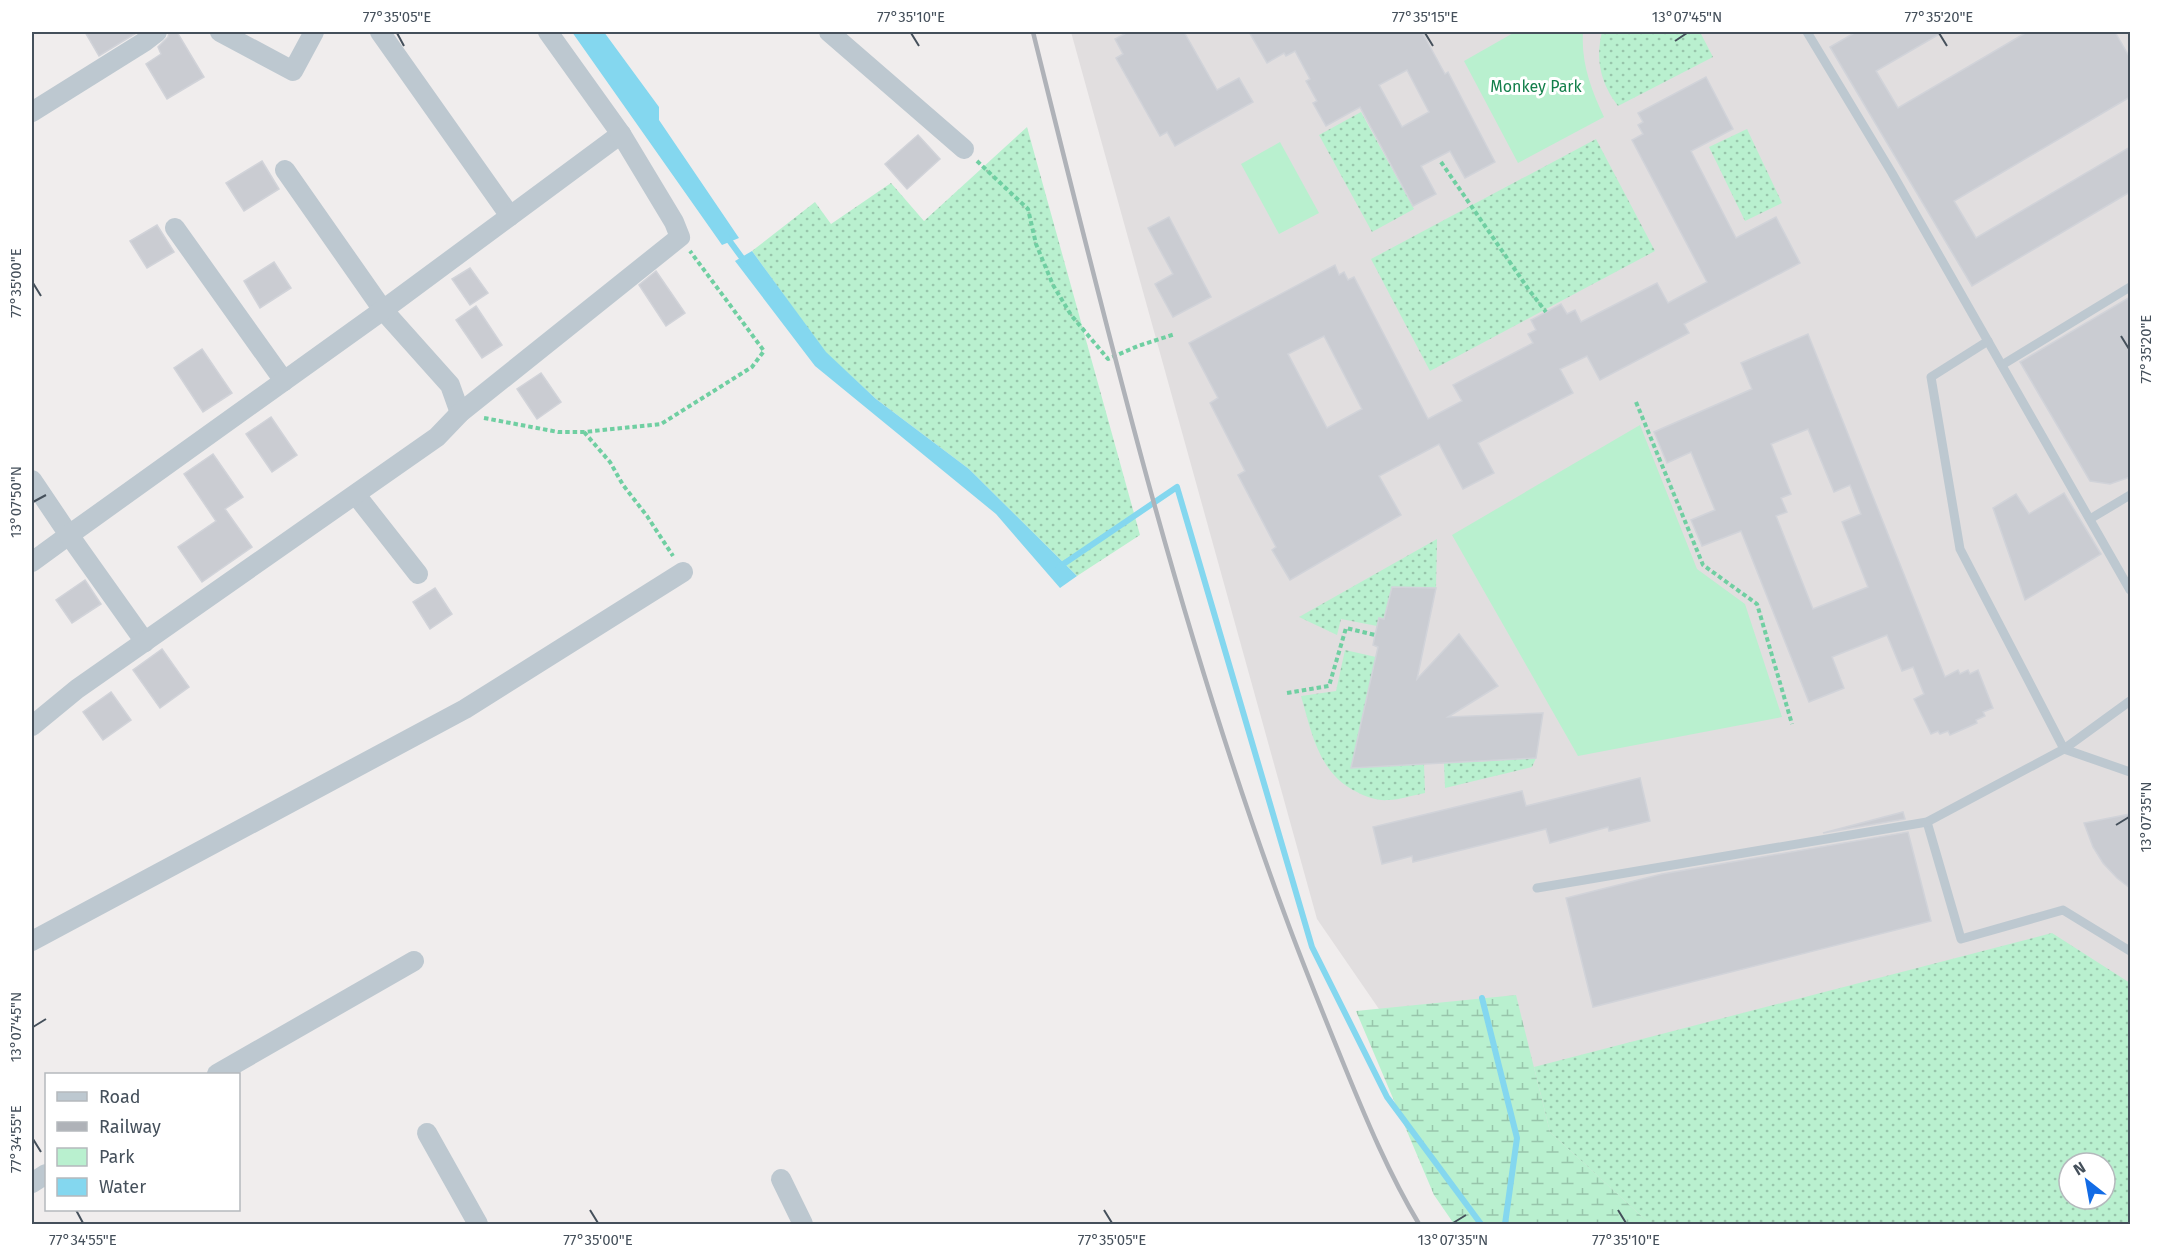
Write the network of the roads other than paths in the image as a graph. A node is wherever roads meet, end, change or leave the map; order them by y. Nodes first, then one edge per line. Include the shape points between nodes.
1 (157, 32) edge
2 (220, 32) edge
3 (314, 32) edge
4 (380, 32) edge
5 (548, 32) edge
6 (830, 32) edge
7 (1807, 32) edge
8 (32, 112) edge
9 (621, 134) junction
10 (964, 149) road end
11 (285, 170) dead end
12 (510, 216) junction
13 (175, 228) dead end
14 (2130, 287) edge
15 (382, 310) junction
16 (1988, 341) junction
17 (2002, 365) junction
18 (284, 381) junction
19 (460, 413) junction
20 (32, 480) edge
21 (356, 495) junction
22 (2130, 495) edge
23 (2090, 519) junction
24 (69, 535) junction
25 (32, 562) edge
26 (683, 572) road end
27 (418, 574) dead end
28 (2130, 590) edge
29 (145, 642) junction
30 (2130, 701) edge
31 (32, 726) edge
32 (2064, 749) junction
33 (2130, 772) edge
34 (1927, 822) junction
35 (1537, 888) dead end
36 (32, 941) edge
37 (2130, 951) edge
38 (414, 961) dead end
39 (219, 1073) edge
40 (427, 1133) dead end
41 (45, 1175) edge
42 (781, 1179) dead end
43 (32, 1184) edge
44 (478, 1224) edge
45 (803, 1224) edge

1 - 8 street
2 - 3 street via 293,71
4 - 12 street
5 - 9 street
6 - 10 street
7 - 16 lane
9 - 12 street
9 - 19 street via 680,237
11 - 15 street
12 - 15 street
13 - 18 street
14 - 17 lane
15 - 18 street
15 - 19 street via 450,386
16 - 17 lane
16 - 32 lane via 1931,377 1960,549
17 - 23 lane
18 - 24 street
19 - 21 street via 437,437
20 - 24 street
21 - 27 street
21 - 29 street
22 - 23 lane
23 - 28 lane
24 - 25 street
24 - 29 street
26 - 36 street via 465,709
29 - 31 street
30 - 32 lane
32 - 33 lane
32 - 34 lane
34 - 35 lane
34 - 37 lane via 1961,939 2063,910
38 - 39 street
40 - 44 street
41 - 43 street
42 - 45 street

